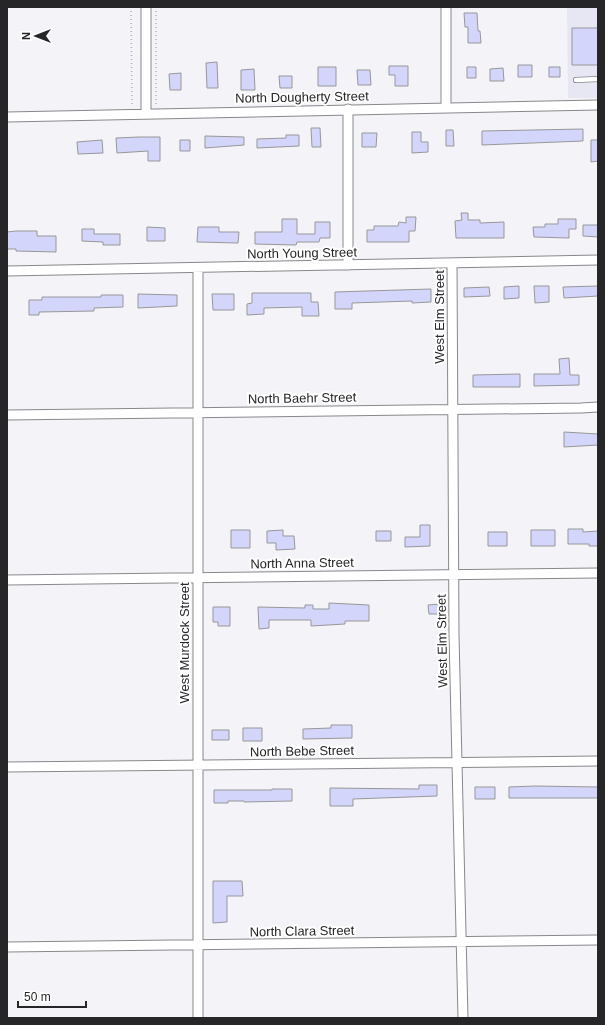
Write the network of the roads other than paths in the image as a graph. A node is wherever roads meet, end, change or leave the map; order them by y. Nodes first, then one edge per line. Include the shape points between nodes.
1 (146, 7) edge
2 (446, 7) edge
3 (598, 79) edge
4 (576, 80) dead end
5 (598, 104) edge
6 (446, 107) junction
7 (348, 110) junction
8 (146, 114) junction
9 (7, 117) edge
10 (598, 260) edge
11 (452, 263) junction
12 (348, 265) junction
13 (198, 268) junction
14 (7, 271) edge
15 (598, 407) edge
16 (453, 410) junction
17 (198, 412) junction
18 (7, 415) edge
19 (598, 573) edge
20 (454, 574) junction
21 (197, 577) junction
22 (7, 580) edge
23 (598, 761) edge
24 (458, 762) junction
25 (197, 765) junction
26 (7, 767) edge
27 (598, 940) edge
28 (462, 942) junction
29 (198, 945) junction
30 (7, 947) edge
31 (198, 1018) edge
32 (463, 1018) edge

1 - 8 street
2 - 6 street
3 - 4 lane
5 - 6 street, North Dougherty Street
6 - 7 street, North Dougherty Street
7 - 8 street, North Dougherty Street
7 - 12 street
8 - 9 street, North Dougherty Street
10 - 11 street, North Young Street
11 - 12 street, North Young Street
11 - 16 street, West Elm Street
12 - 13 street, North Young Street
13 - 14 street, North Young Street
13 - 17 street, West Murdock Street
15 - 16 street, North Baehr Street
16 - 17 street, North Baehr Street
16 - 20 street, West Elm Street
17 - 18 street, North Baehr Street
17 - 21 street, West Murdock Street
19 - 20 street, North Anna Street
20 - 21 street, North Anna Street
20 - 24 street, West Elm Street
21 - 22 street, North Anna Street
21 - 25 street, West Murdock Street
23 - 24 street, North Bebe Street
24 - 25 street, North Bebe Street
24 - 28 street, West Elm Street
25 - 26 street, North Bebe Street
25 - 29 street, West Murdock Street
27 - 28 street, North Clara Street
28 - 29 street, North Clara Street
28 - 32 street, West Elm Street
29 - 30 street, North Clara Street
29 - 31 street, West Murdock Street

